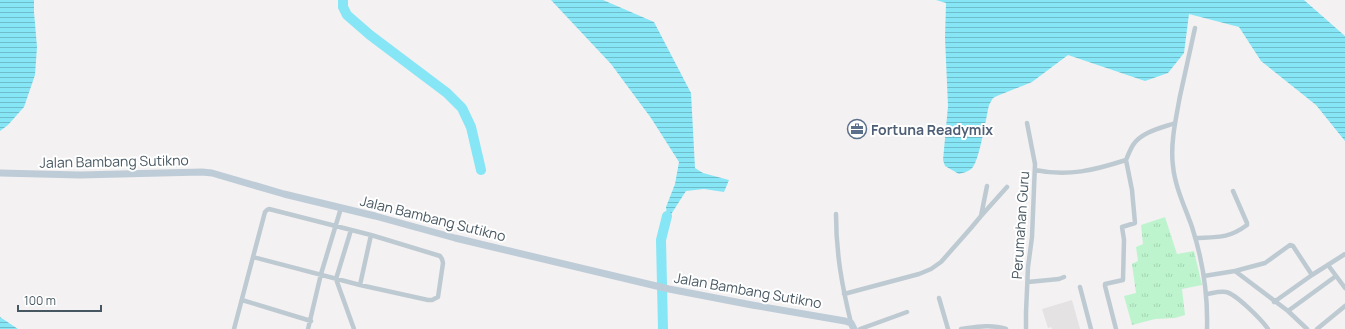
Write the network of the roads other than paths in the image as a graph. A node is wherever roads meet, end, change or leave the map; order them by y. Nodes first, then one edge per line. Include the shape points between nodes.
1 (1194, 28) dead end
2 (1027, 123) dead end
3 (1175, 123) junction
4 (1126, 160) junction
5 (1035, 170) junction
6 (0, 174) edge
7 (986, 186) dead end
8 (1007, 187) dead end
9 (1233, 191) dead end
10 (341, 208) junction
11 (836, 214) dead end
12 (981, 216) junction
13 (336, 226) junction
14 (350, 230) junction
15 (371, 235) junction
16 (1196, 238) junction
17 (1345, 254) edge
18 (253, 257) junction
19 (1328, 265) junction
20 (1235, 271) junction
21 (321, 274) junction
22 (1312, 275) junction
23 (1204, 276) junction
24 (1336, 276) junction
25 (1064, 277) dead end
26 (336, 279) junction
27 (1028, 282) junction
28 (360, 285) junction
29 (1080, 287) dead end
30 (1345, 288) edge
31 (844, 294) junction
32 (1207, 294) junction
33 (939, 298) dead end
34 (242, 300) junction
35 (1274, 302) junction
36 (1345, 306) edge
37 (1288, 311) junction
38 (907, 312) dead end
39 (311, 321) junction
40 (853, 327) edge
41 (234, 329) edge
42 (308, 329) edge
43 (354, 329) edge
44 (948, 329) edge
45 (961, 329) edge
46 (1006, 329) edge
47 (1026, 329) edge
48 (1091, 329) edge
49 (1116, 329) edge
50 (1207, 329) edge
51 (1268, 329) edge
52 (1307, 329) edge
53 (1317, 329) edge

1 - 3 street
2 - 5 street, Perumahan Guru via 1035,156
3 - 4 street via 1140,138 1133,144
3 - 16 street via 1172,165 1184,208
4 - 5 street via 1062,174
4 - 49 street via 1135,223 1122,227 1123,280 1105,284
5 - 27 street, Perumahan Guru
6 - 10 street, Jalan Bambang Sutikno via 202,172
7 - 12 street
8 - 12 street
9 - 16 street via 1247,225 1225,236
10 - 13 street
10 - 40 street, Jalan Bambang Sutikno via 669,289
11 - 31 street via 836,248
12 - 31 street via 941,262 931,269
13 - 14 street
13 - 18 street via 267,209
13 - 21 street
14 - 15 street
14 - 26 street
15 - 28 street
15 - 28 street via 440,256 443,263 438,297 428,300
16 - 23 street
17 - 19 street
18 - 21 street
18 - 34 street
19 - 22 street
19 - 24 street
20 - 22 street via 1265,263 1290,245
20 - 23 street
20 - 35 street
21 - 26 street
21 - 39 street
22 - 35 street
23 - 32 street
24 - 30 street
24 - 37 street
25 - 27 street
26 - 28 street
26 - 43 street
27 - 47 street, Perumahan Guru
29 - 48 street
31 - 40 street
32 - 50 street
32 - 51 street via 1224,291 1234,295 1262,320
33 - 44 street
34 - 39 street
34 - 41 street
35 - 37 street
36 - 53 street
37 - 52 street
38 - 40 street
39 - 42 street
45 - 46 street via 992,326

